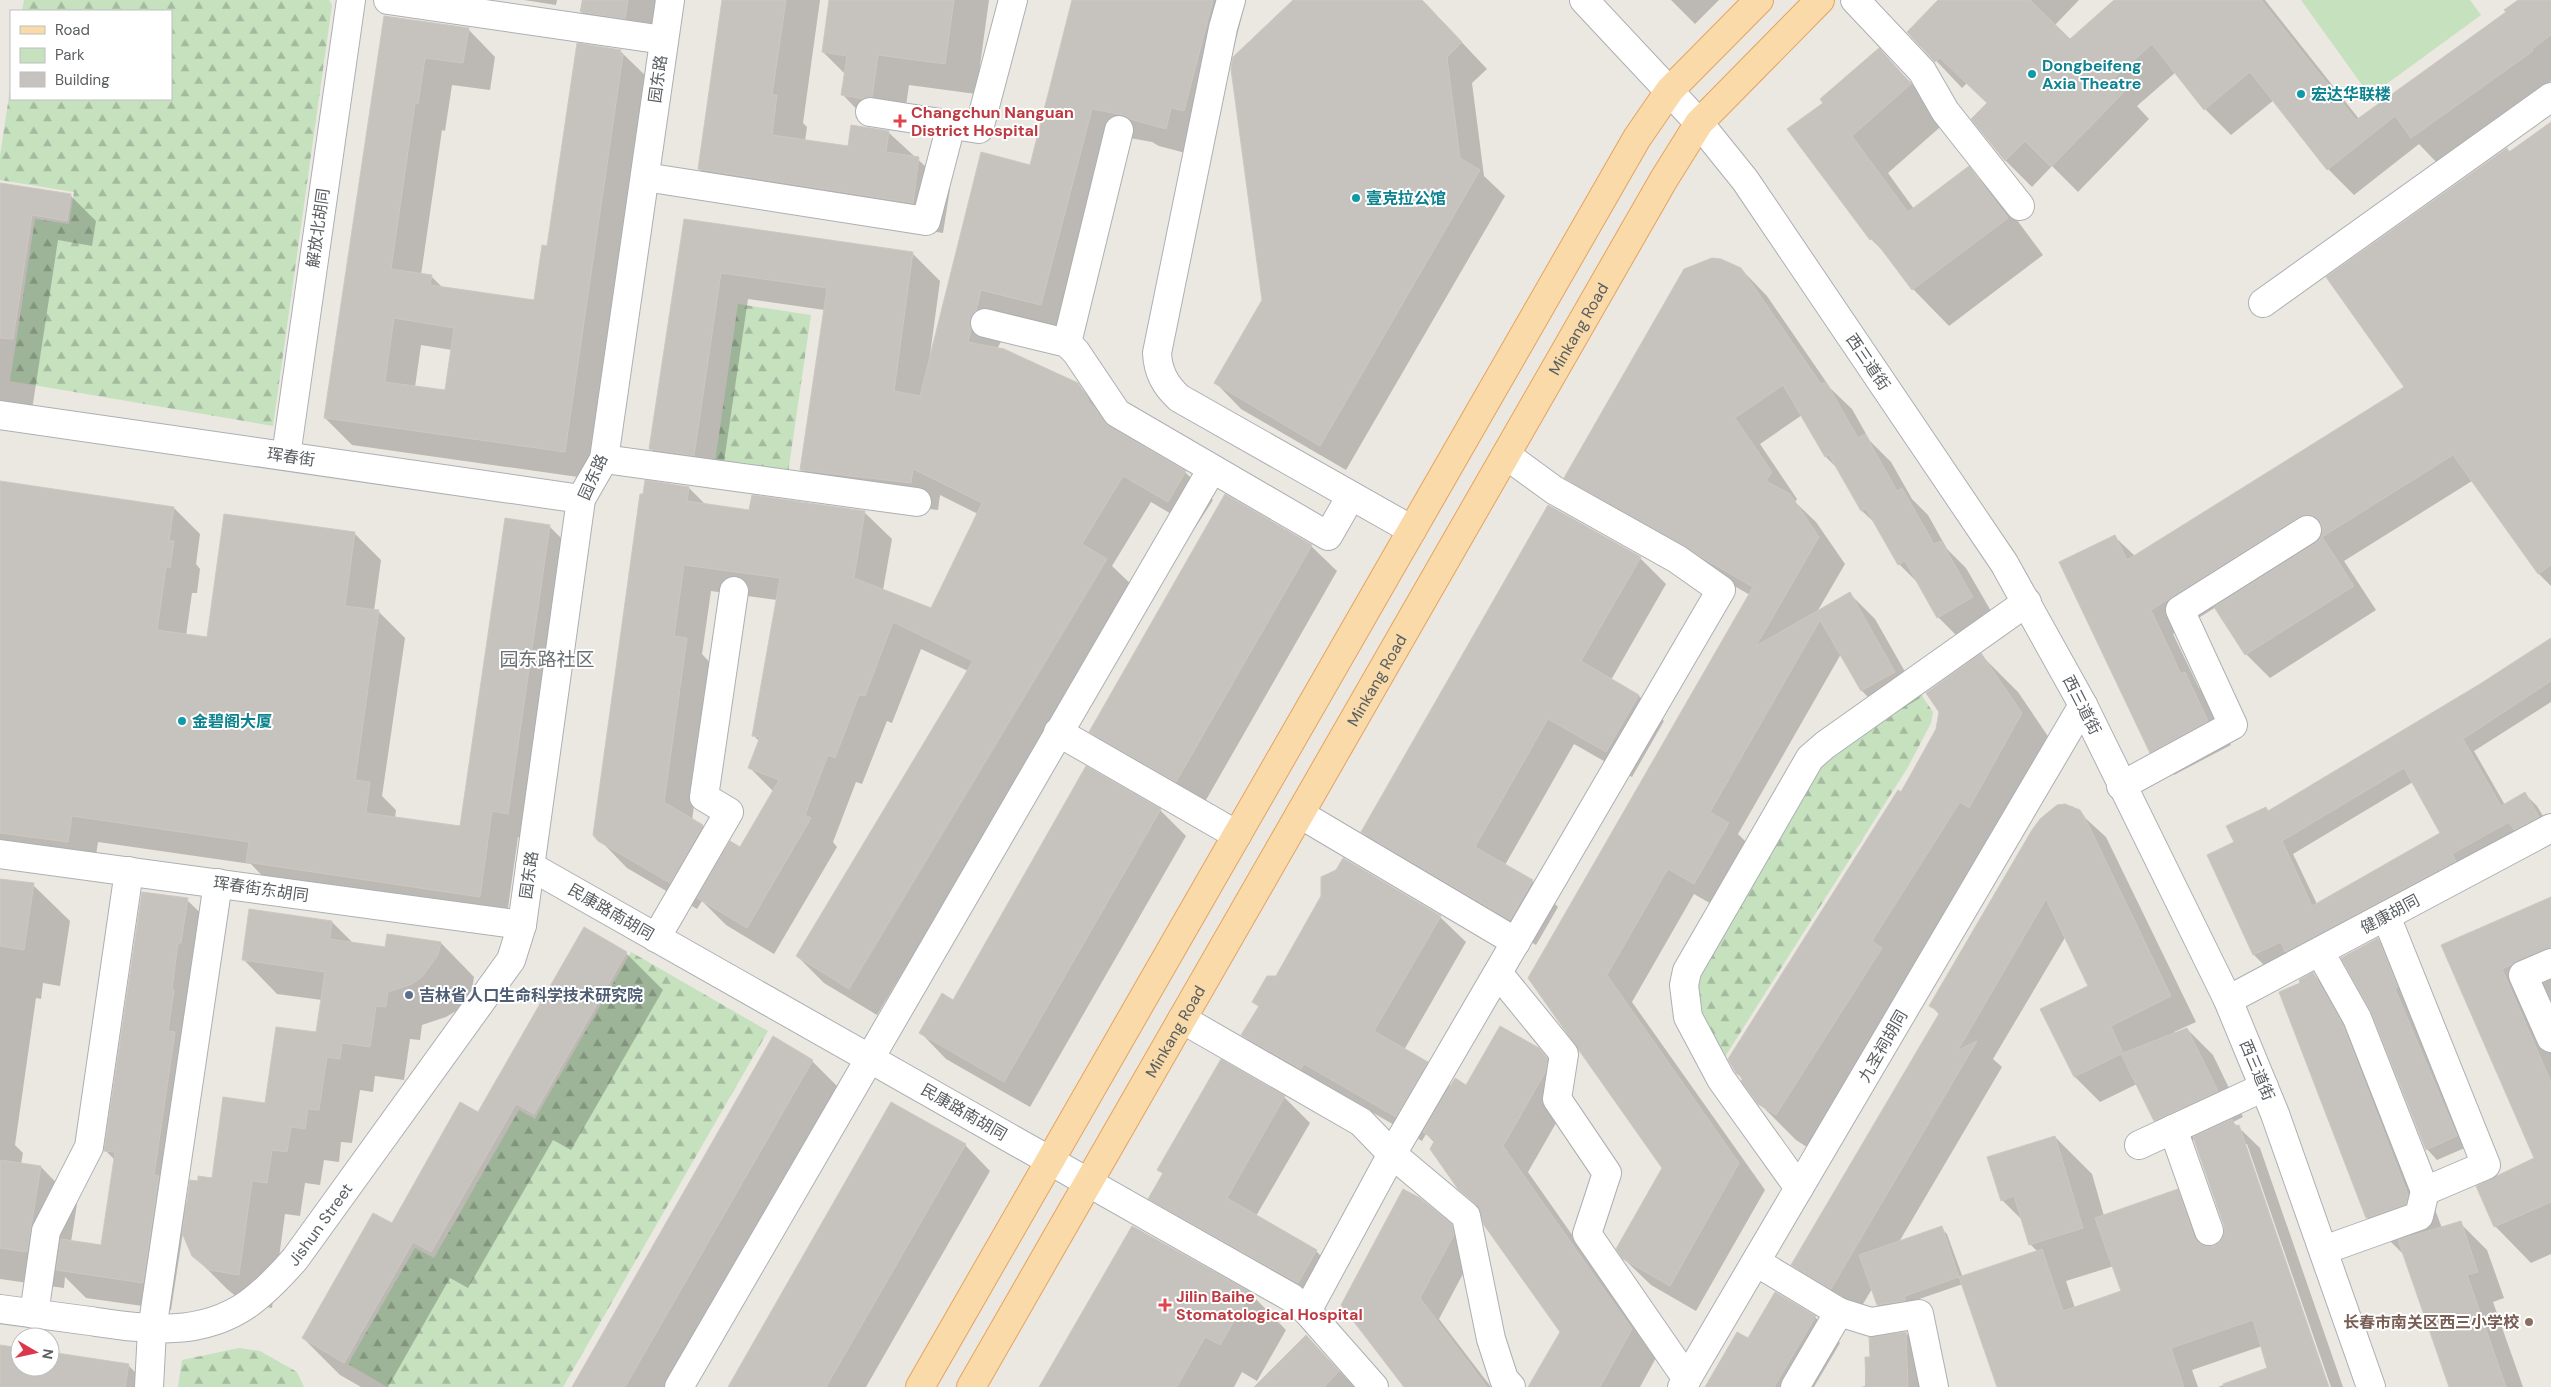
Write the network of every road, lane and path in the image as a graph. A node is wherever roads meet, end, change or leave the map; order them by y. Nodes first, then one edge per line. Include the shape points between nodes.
1 (351, 0) edge
2 (388, 0) edge
3 (670, 0) edge
4 (1013, 0) edge
5 (1231, 0) edge
6 (1584, 0) edge
7 (1758, 0) edge
8 (1820, 0) edge
9 (1855, 0) edge
10 (664, 40) junction
11 (1670, 90) junction
12 (2551, 97) edge
13 (870, 112) dead end
14 (1700, 123) junction
15 (952, 125) junction
16 (1120, 130) dead end
17 (645, 177) junction
18 (2020, 206) dead end
19 (2263, 304) dead end
20 (985, 323) dead end
21 (1066, 342) junction
22 (0, 415) edge
23 (1506, 455) junction
24 (286, 456) junction
25 (604, 460) junction
26 (1212, 468) junction
27 (1350, 496) junction
28 (581, 499) junction
29 (917, 502) dead end
30 (1412, 530) junction
31 (2308, 530) dead end
32 (734, 591) dead end
33 (2027, 602) junction
34 (2084, 705) junction
35 (1058, 732) junction
36 (2121, 786) junction
37 (1300, 814) junction
38 (2551, 828) edge
39 (1237, 835) junction
40 (0, 854) edge
41 (530, 866) junction
42 (130, 871) junction
43 (218, 883) junction
44 (2386, 916) junction
45 (522, 924) junction
46 (656, 938) junction
47 (1516, 942) junction
48 (2320, 952) junction
49 (2551, 963) edge
50 (1498, 973) junction
51 (2228, 1000) junction
52 (1182, 1019) junction
53 (2551, 1038) edge
54 (869, 1058) junction
55 (2264, 1087) junction
56 (2173, 1129) junction
57 (2139, 1145) dead end
58 (1392, 1154) junction
59 (1050, 1161) junction
60 (1088, 1183) junction
61 (1799, 1188) junction
62 (2425, 1191) junction
63 (2209, 1232) dead end
64 (2324, 1250) junction
65 (1756, 1262) junction
66 (0, 1309) edge
67 (1307, 1311) junction
68 (1839, 1312) junction
69 (34, 1314) junction
70 (152, 1330) junction
71 (1685, 1383) edge
72 (149, 1387) edge
73 (679, 1387) edge
74 (920, 1387) edge
75 (971, 1387) edge
76 (1374, 1387) edge
77 (1511, 1387) edge
78 (1795, 1387) edge
79 (1934, 1387) edge
80 (2371, 1387) edge

1 - 24 street, 解放北胡同
2 - 10 street
3 - 10 street, 园东路
4 - 15 street via 979,130
5 - 27 street via 1222,28 1156,353 1157,366 1179,398
6 - 11 street, 西三道街
7 - 11 main road
8 - 14 main road, Minkang Road
9 - 18 street via 1922,71 1944,111
10 - 17 street, 园东路
11 - 14 street, 西三道街
11 - 30 main road via 1637,138
12 - 19 street
13 - 15 street
14 - 23 main road, Minkang Road via 1664,179
14 - 33 street, 西三道街 via 1744,180 2004,563
15 - 17 street via 926,221
16 - 21 street
17 - 25 street, 园东路
20 - 21 street
21 - 26 street via 1117,413
22 - 24 street, 珲春街
23 - 37 main road, Minkang Road
23 - 47 street via 1554,490 1677,559 1722,590
24 - 28 street, 珲春街
25 - 28 street, 园东路
25 - 29 street
26 - 27 street via 1328,536
26 - 35 street
27 - 30 street
28 - 41 street, 园东路
30 - 39 main road
31 - 36 street via 2180,610 2233,725
32 - 46 street via 704,797 729,812
33 - 34 street, 西三道街
33 - 61 street via 1810,758 1687,972 1684,985 1688,1017 1721,1079
34 - 36 street, 西三道街
34 - 61 street, 九圣祠胡同
35 - 39 street
35 - 54 street
36 - 51 street, 西三道街
37 - 47 street
37 - 52 main road, Minkang Road
38 - 44 street, 健康胡同
39 - 59 main road
40 - 42 street, 珲春街东胡同
41 - 45 street, 园东路
41 - 46 street, 民康路南胡同
42 - 43 street, 珲春街东胡同
42 - 69 street via 89,1147 46,1231
43 - 45 street, 珲春街东胡同
43 - 70 street
44 - 48 street, 健康胡同
44 - 62 street via 2486,1165
45 - 70 street, Jishun Street via 510,960 295,1260 248,1304 222,1318 189,1328
46 - 54 street, 民康路南胡同
47 - 50 street
48 - 51 street, 健康胡同
48 - 62 street via 2357,1018
49 - 53 street via 2524,975
50 - 58 street
50 - 71 street via 1564,1054 1557,1098 1607,1174 1587,1234
51 - 55 street, 西三道街
52 - 58 street via 1361,1122
52 - 60 main road, Minkang Road
54 - 59 street, 民康路南胡同
54 - 73 street
55 - 56 street
55 - 64 street, 西三道街
56 - 57 street
56 - 63 street
58 - 67 street
58 - 77 street via 1466,1216 1491,1339 1504,1379
59 - 60 street, 民康路南胡同
59 - 74 main road
60 - 67 street, 民康路南胡同 via 1292,1298
60 - 75 main road, Minkang Road
61 - 65 street, 九圣祠胡同
62 - 64 street via 2419,1216
64 - 80 street, 西三道街
65 - 68 street
65 - 71 street, 九圣祠胡同
66 - 69 street, Jishun Street
67 - 76 street, 民康路南胡同
68 - 78 street
68 - 79 street via 1871,1322 1919,1314
69 - 70 street, Jishun Street
70 - 72 street

